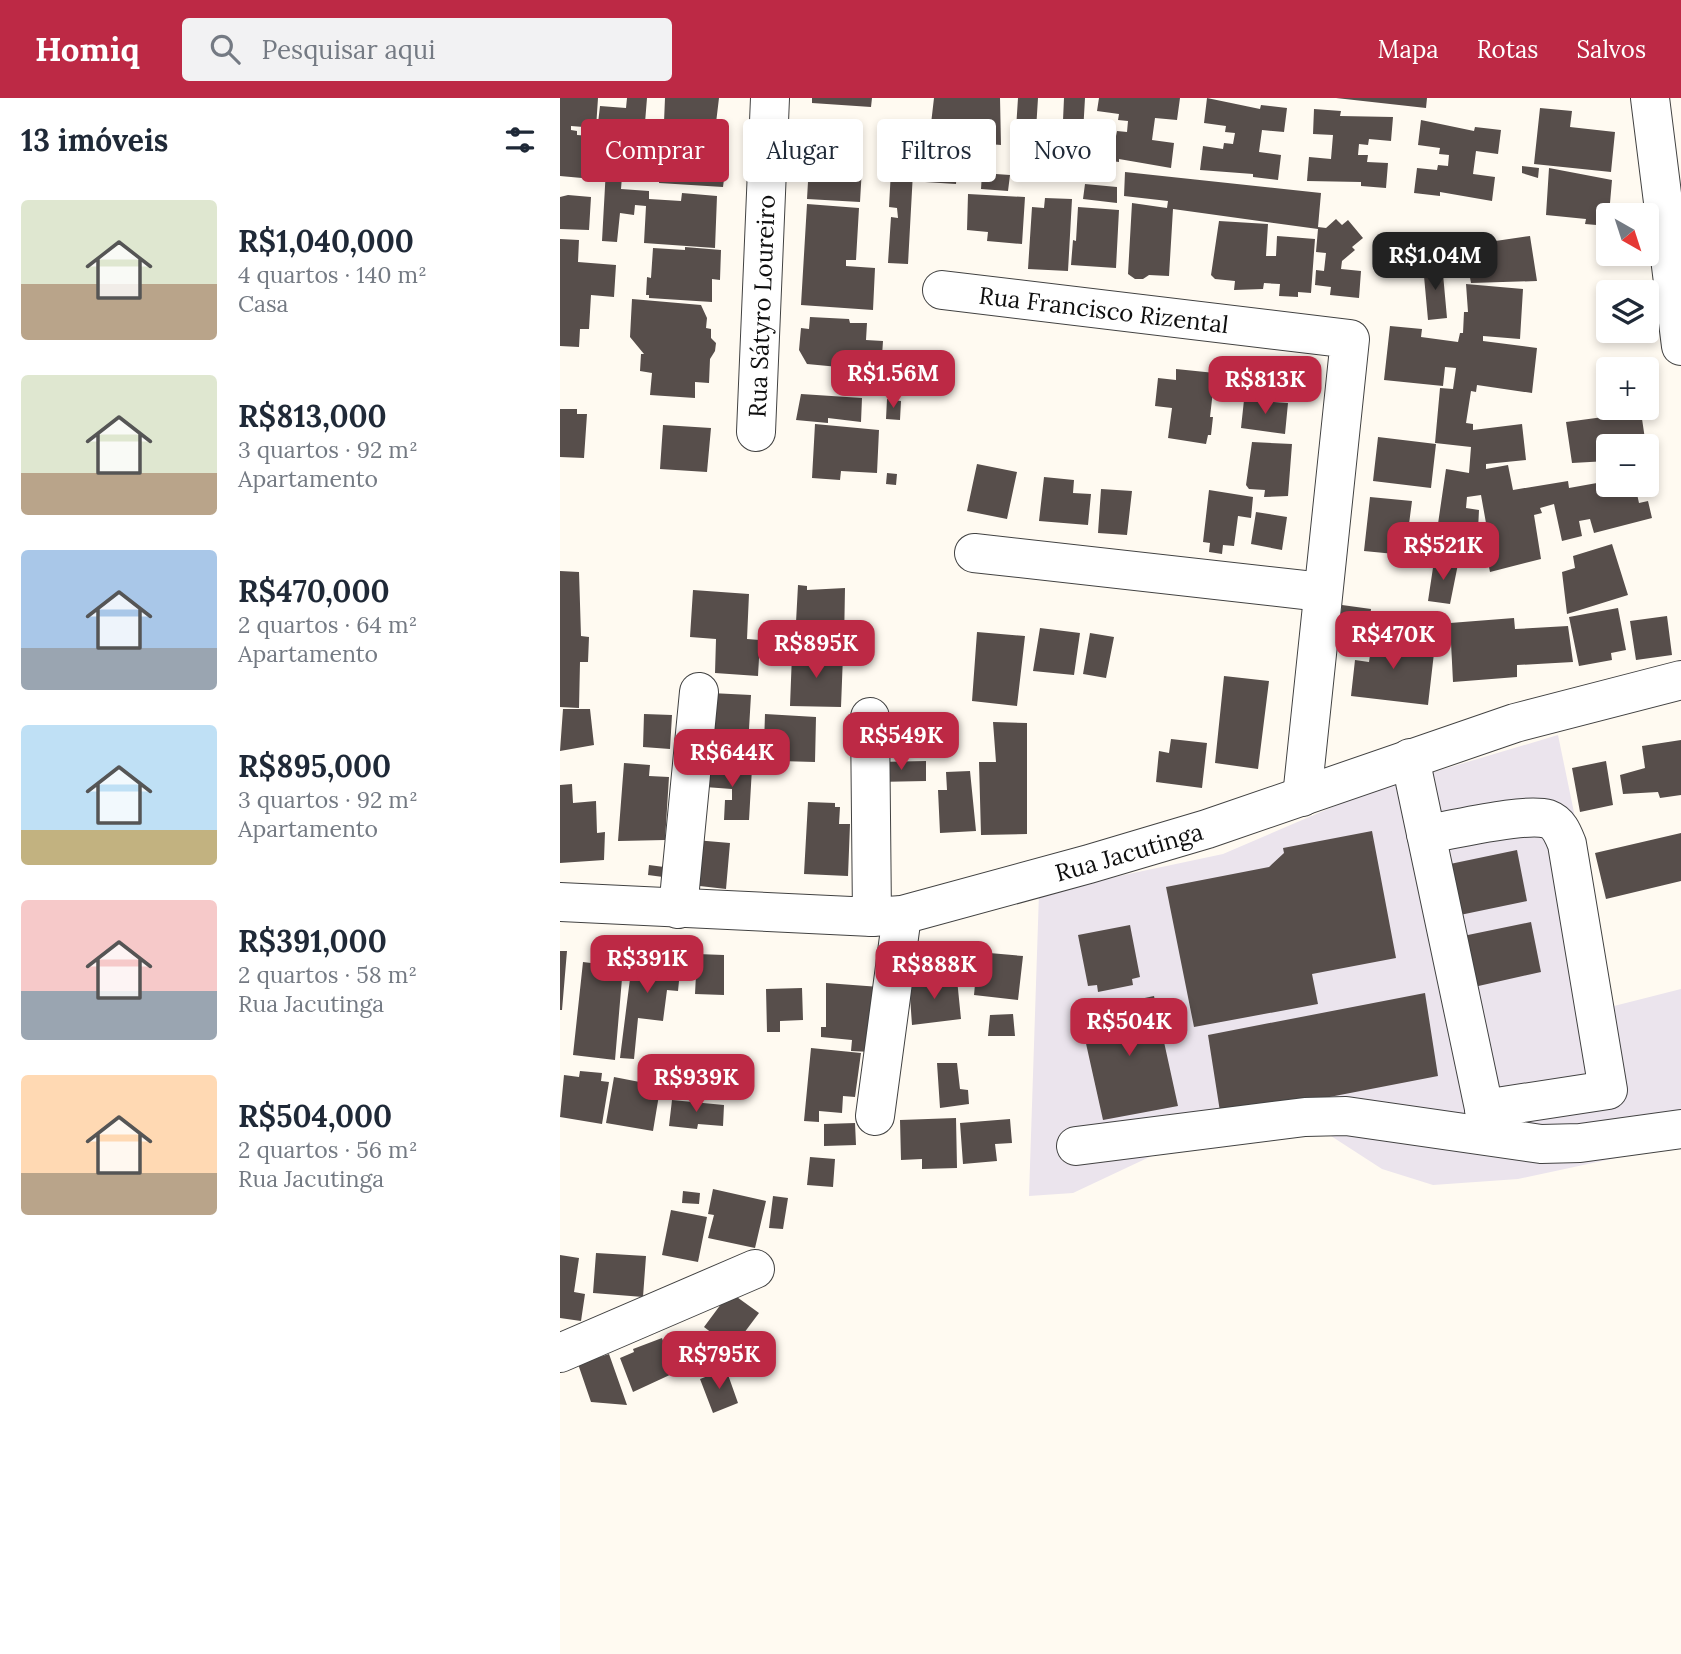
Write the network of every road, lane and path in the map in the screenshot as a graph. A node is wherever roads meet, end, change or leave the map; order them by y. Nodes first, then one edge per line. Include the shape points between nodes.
1 (771, 98) edge
2 (1650, 98) edge
3 (1673, 216) edge
4 (942, 290) dead end
5 (1681, 346) edge
6 (756, 432) dead end
7 (974, 553) dead end
8 (1322, 592) junction
9 (1681, 680) edge
10 (699, 692) dead end
11 (870, 717) dead end
12 (1410, 758) junction
13 (1302, 797) junction
14 (1426, 834) junction
15 (560, 902) edge
16 (678, 909) junction
17 (887, 916) junction
18 (875, 1116) dead end
19 (1487, 1122) junction
20 (1681, 1129) edge
21 (1076, 1146) dead end
22 (755, 1269) dead end
23 (560, 1353) edge

1 - 6 street, Rua Sátyro Loureiro
2 - 3 street
3 - 5 street
4 - 8 street, Rua Francisco Rizental via 1350,339
7 - 8 street
8 - 13 street
9 - 12 street, Rua Jacutinga via 1515,723
10 - 16 street
11 - 17 street
12 - 13 street, Rua Jacutinga
12 - 14 street
13 - 17 street, Rua Jacutinga via 1077,867
14 - 19 street
14 - 19 street via 1532,817 1550,820 1562,830 1567,844 1608,1090
15 - 16 street, Rua Jacutinga
16 - 17 street, Rua Jacutinga
17 - 18 street
19 - 20 street via 1541,1144
19 - 21 street via 1304,1117
22 - 23 street

